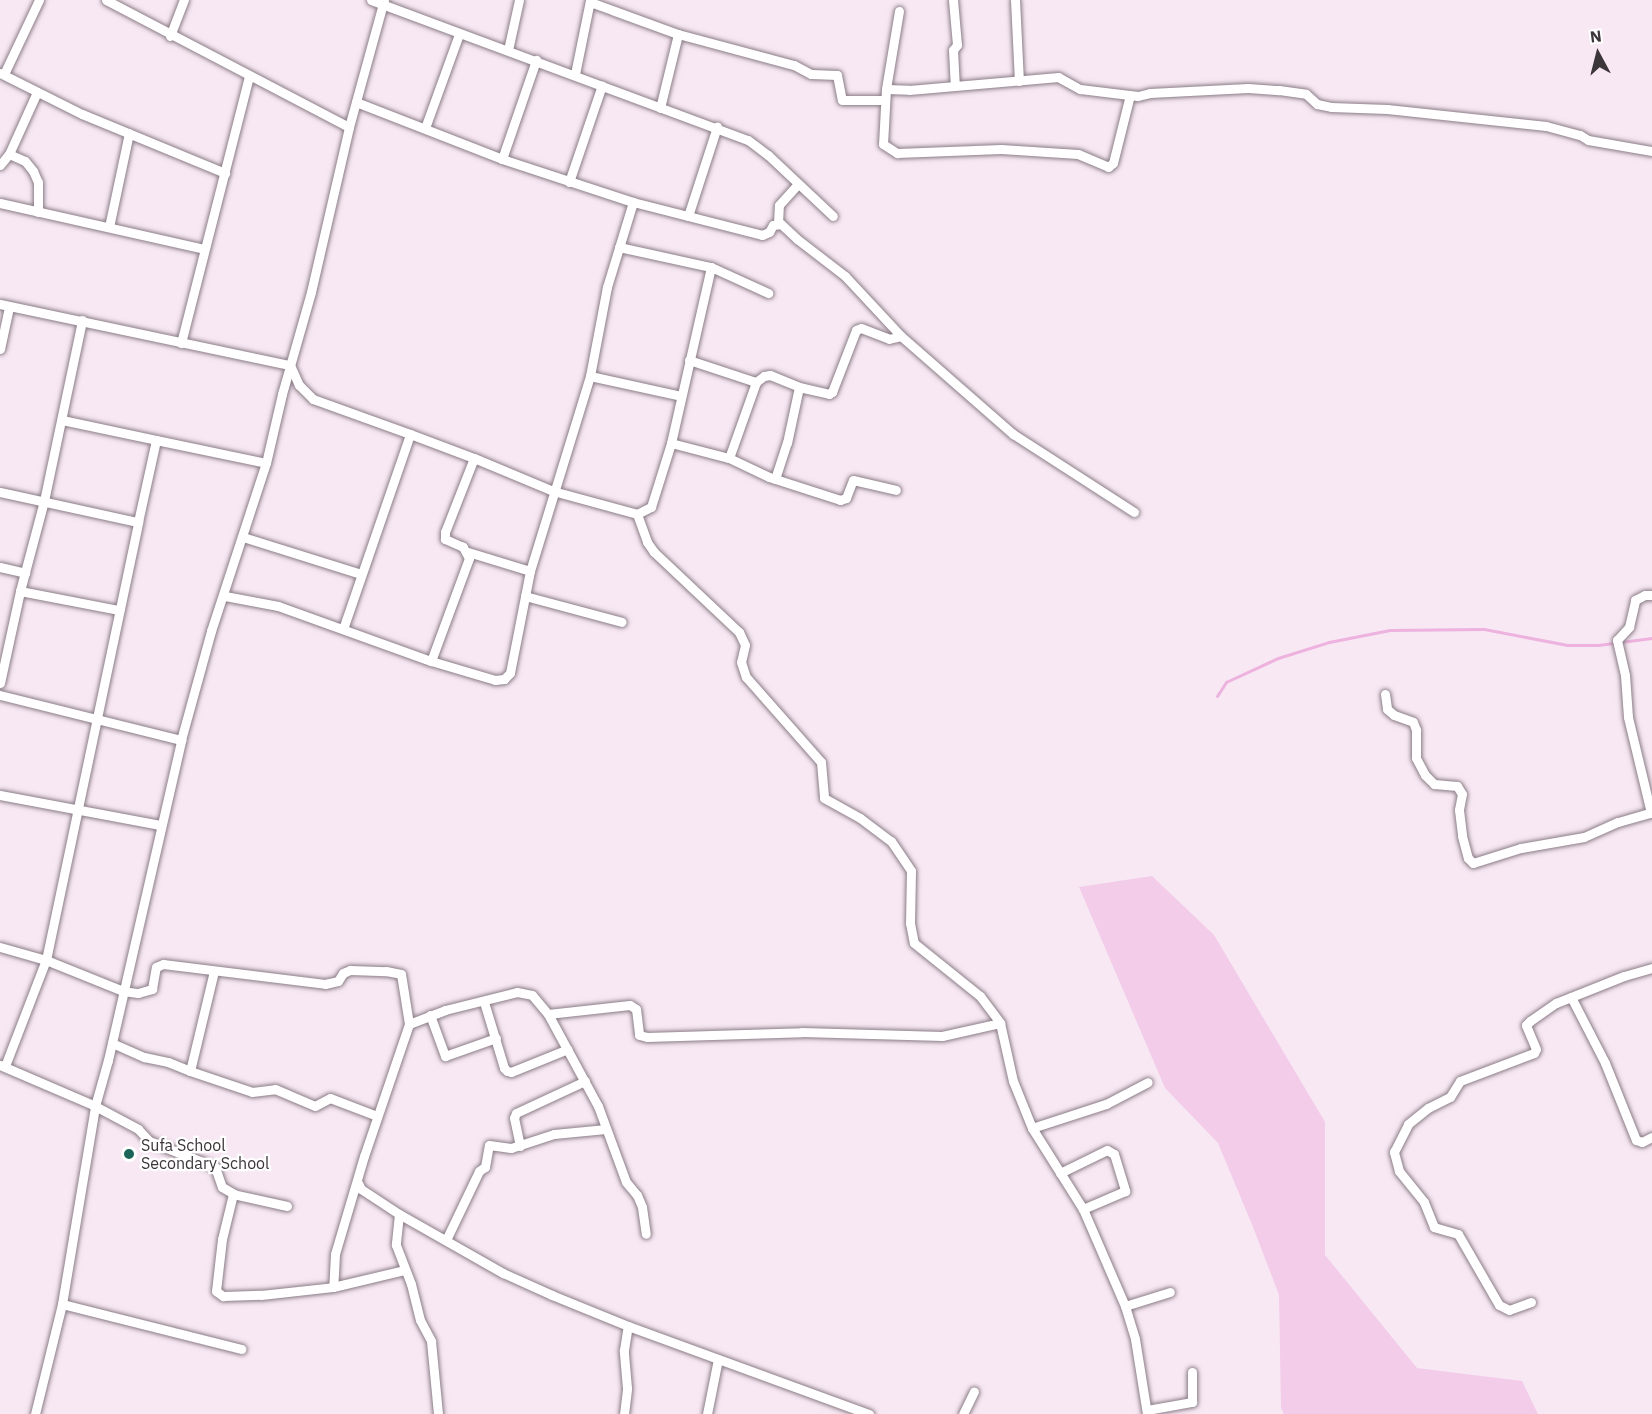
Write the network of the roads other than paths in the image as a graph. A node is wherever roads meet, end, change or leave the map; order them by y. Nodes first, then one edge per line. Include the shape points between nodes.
1 (39, 0) edge
2 (106, 0) edge
3 (184, 0) edge
4 (371, 0) edge
5 (519, 0) edge
6 (953, 0) edge
7 (1015, 0) edge
8 (590, 1) edge
9 (383, 3) edge
10 (899, 11) dead end
11 (459, 34) junction
12 (678, 34) junction
13 (170, 36) junction
14 (508, 50) junction
15 (536, 60) junction
16 (2, 73) edge
17 (575, 74) junction
18 (249, 76) junction
19 (1019, 81) junction
20 (602, 85) junction
21 (955, 86) junction
22 (886, 89) junction
23 (37, 92) junction
24 (1130, 95) junction
25 (885, 100) junction
26 (356, 102) junction
27 (660, 108) junction
28 (349, 127) junction
29 (717, 127) junction
30 (425, 128) junction
31 (129, 133) junction
32 (1652, 151) edge
33 (9, 154) junction
34 (502, 159) junction
35 (0, 165) edge
36 (225, 173) junction
37 (569, 182) junction
38 (798, 184) junction
39 (633, 202) junction
40 (0, 203) edge
41 (38, 212) junction
42 (688, 216) junction
43 (833, 216) dead end
44 (778, 223) junction
45 (109, 227) junction
46 (619, 247) junction
47 (204, 249) junction
48 (711, 267) junction
49 (768, 293) dead end
50 (5, 306) edge
51 (82, 320) junction
52 (901, 336) junction
53 (181, 343) junction
54 (0, 349) edge
55 (688, 360) junction
56 (290, 365) junction
57 (590, 376) junction
58 (756, 382) junction
59 (799, 387) junction
60 (681, 396) junction
61 (62, 420) junction
62 (410, 434) junction
63 (156, 440) junction
64 (671, 443) junction
65 (474, 458) junction
66 (729, 459) junction
67 (266, 463) junction
68 (775, 479) junction
69 (896, 490) dead end
70 (553, 491) junction
71 (0, 492) edge
72 (44, 501) junction
73 (1134, 512) dead end
74 (638, 514) junction
75 (138, 522) junction
76 (243, 537) junction
77 (468, 552) junction
78 (0, 567) edge
79 (530, 572) junction
80 (25, 573) junction
81 (361, 574) junction
82 (20, 591) junction
83 (1650, 594) edge
84 (225, 596) junction
85 (525, 596) junction
86 (119, 610) junction
87 (622, 622) dead end
88 (344, 629) junction
89 (5, 637) edge
90 (431, 661) junction
91 (0, 683) edge
92 (1385, 694) dead end
93 (0, 695) edge
94 (96, 719) junction
95 (181, 740) junction
96 (0, 795) edge
97 (76, 808) junction
98 (1652, 812) edge
99 (160, 825) junction
100 (0, 947) edge
101 (46, 960) junction
102 (1652, 968) edge
103 (214, 971) junction
104 (123, 991) junction
105 (1571, 997) junction
106 (484, 1002) junction
107 (548, 1014) junction
108 (430, 1015) junction
109 (1000, 1023) junction
110 (409, 1024) junction
111 (496, 1038) junction
112 (112, 1043) junction
113 (568, 1049) junction
114 (2, 1065) edge
115 (190, 1071) junction
116 (585, 1081) junction
117 (1148, 1082) dead end
118 (95, 1106) junction
119 (377, 1116) junction
120 (1032, 1128) junction
121 (606, 1129) junction
122 (1652, 1137) edge
123 (520, 1146) junction
124 (1060, 1173) junction
125 (358, 1183) junction
126 (234, 1194) junction
127 (287, 1206) dead end
128 (1083, 1209) junction
129 (399, 1214) junction
130 (646, 1234) dead end
131 (446, 1240) junction
132 (405, 1270) junction
133 (333, 1287) junction
134 (1170, 1292) dead end
135 (1531, 1302) dead end
136 (62, 1304) junction
137 (1125, 1306) junction
138 (627, 1326) junction
139 (241, 1349) dead end
140 (718, 1359) junction
141 (1192, 1372) dead end
142 (974, 1391) dead end
143 (1192, 1402) junction
144 (841, 1403) junction
145 (1147, 1412) edge
146 (35, 1414) edge
147 (438, 1414) edge
148 (624, 1414) edge
149 (706, 1414) edge
150 (838, 1414) edge
151 (869, 1414) edge
152 (963, 1414) edge
153 (1193, 1414) edge

1 - 16 street
2 - 13 street
3 - 13 street
4 - 9 street
5 - 14 street
6 - 21 street
7 - 19 street
8 - 12 street
8 - 17 street
9 - 11 street
9 - 26 street
10 - 22 street
11 - 14 street
11 - 30 street
12 - 25 street via 794,65 812,74 837,75 842,100
12 - 27 street
13 - 18 street
14 - 15 street
15 - 17 street
15 - 34 street
16 - 23 street
17 - 20 street
18 - 28 street
18 - 36 street
19 - 21 street
19 - 24 street via 1058,77 1080,89
20 - 27 street
20 - 37 street
21 - 22 street
22 - 25 street
23 - 31 street
23 - 33 street
24 - 25 street via 1113,163 1108,166 1078,153 1001,149 897,153 883,144
24 - 32 street via 1248,88 1279,90 1306,94 1317,104 1331,107 1546,126 1588,140
26 - 28 street
26 - 30 street
27 - 29 street
28 - 56 street
29 - 38 street via 748,140
29 - 42 street
30 - 34 street
31 - 36 street
31 - 45 street
33 - 35 street
33 - 41 street via 25,161 33,171 38,182
34 - 37 street
36 - 47 street
37 - 39 street
38 - 43 street
38 - 44 street via 779,205
39 - 42 street
39 - 46 street
40 - 41 street
41 - 45 street
42 - 44 street via 762,235
44 - 52 street via 845,276
45 - 47 street
46 - 48 street
46 - 57 street via 600,316
47 - 53 street
48 - 49 street
48 - 55 street
50 - 51 street
50 - 54 street
51 - 53 street
51 - 61 street
52 - 59 street via 889,339 858,328 832,392 824,394
52 - 73 street via 1013,434
53 - 56 street
55 - 58 street
55 - 60 street
56 - 62 street via 299,385 313,399
56 - 67 street
57 - 60 street
57 - 70 street
58 - 59 street via 770,375
58 - 66 street
59 - 68 street
60 - 64 street
61 - 63 street
61 - 72 street
62 - 65 street
62 - 81 street
63 - 67 street
63 - 75 street
64 - 66 street
64 - 74 street via 651,507
65 - 70 street
65 - 77 street via 445,532 449,543
66 - 68 street
67 - 76 street
68 - 69 street via 840,500 846,498 853,480
70 - 74 street
70 - 79 street
71 - 72 street
72 - 75 street
72 - 80 street
74 - 109 street via 654,552 740,632 745,645 741,662 746,677 821,762 824,798 891,841 903,858 911,871 910,923 914,943 980,996
75 - 86 street
76 - 81 street
76 - 84 street
77 - 79 street
77 - 90 street
78 - 80 street
79 - 85 street
80 - 82 street
81 - 88 street
82 - 86 street
82 - 89 street
83 - 98 street via 1632,604 1629,627 1617,642 1629,717
84 - 88 street via 278,606
84 - 95 street via 211,631
85 - 87 street
85 - 90 street via 510,673 504,679 495,680
86 - 94 street
88 - 90 street
89 - 91 street
92 - 98 street via 1387,709 1413,722 1416,758 1425,775 1434,784 1456,786 1462,794 1462,836 1473,863 1521,848 1584,837
93 - 94 street
94 - 95 street
94 - 97 street
95 - 99 street
96 - 97 street
97 - 99 street
97 - 101 street
99 - 104 street
100 - 101 street
101 - 104 street
101 - 114 street
102 - 105 street
103 - 104 street via 163,964 156,968 152,989 138,993
103 - 110 street via 325,984 338,981 350,970 401,974
103 - 115 street
104 - 112 street
105 - 122 street via 1605,1063 1636,1140 1642,1142
105 - 135 street via 1526,1025 1536,1049 1534,1053 1460,1081 1450,1097 1408,1124 1394,1152 1399,1171 1424,1202 1434,1227 1458,1234 1499,1305 1509,1310
106 - 107 street via 524,992 532,995
106 - 108 street
106 - 111 street
107 - 109 street via 630,1005 636,1009 639,1035 647,1037 802,1032 942,1036
107 - 113 street
108 - 110 street
108 - 111 street via 445,1056
109 - 120 street via 1013,1081
110 - 119 street
111 - 113 street via 504,1068 511,1072
112 - 115 street
112 - 118 street
113 - 116 street
114 - 118 street
115 - 119 street via 252,1092 275,1089 315,1106 330,1098
116 - 121 street
116 - 123 street via 516,1113
117 - 120 street via 1106,1104
118 - 126 street via 138,1129 150,1141 215,1167 222,1187
118 - 136 street
119 - 125 street
120 - 124 street
121 - 123 street via 554,1134
121 - 130 street via 626,1182 642,1208
123 - 131 street via 489,1145 485,1167 479,1171
124 - 128 street
124 - 128 street via 1107,1150 1114,1154 1125,1191
125 - 129 street
125 - 133 street via 335,1254
126 - 127 street
126 - 133 street via 222,1239 216,1291 219,1295
128 - 137 street
129 - 131 street
129 - 132 street via 396,1245
131 - 138 street via 503,1273
132 - 133 street
132 - 147 street via 420,1320 431,1341
134 - 137 street
136 - 139 street
136 - 146 street
137 - 145 street via 1136,1339
138 - 140 street
138 - 148 street
140 - 144 street
140 - 149 street
141 - 143 street
142 - 152 street
143 - 145 street
143 - 153 street
144 - 150 street
144 - 151 street

